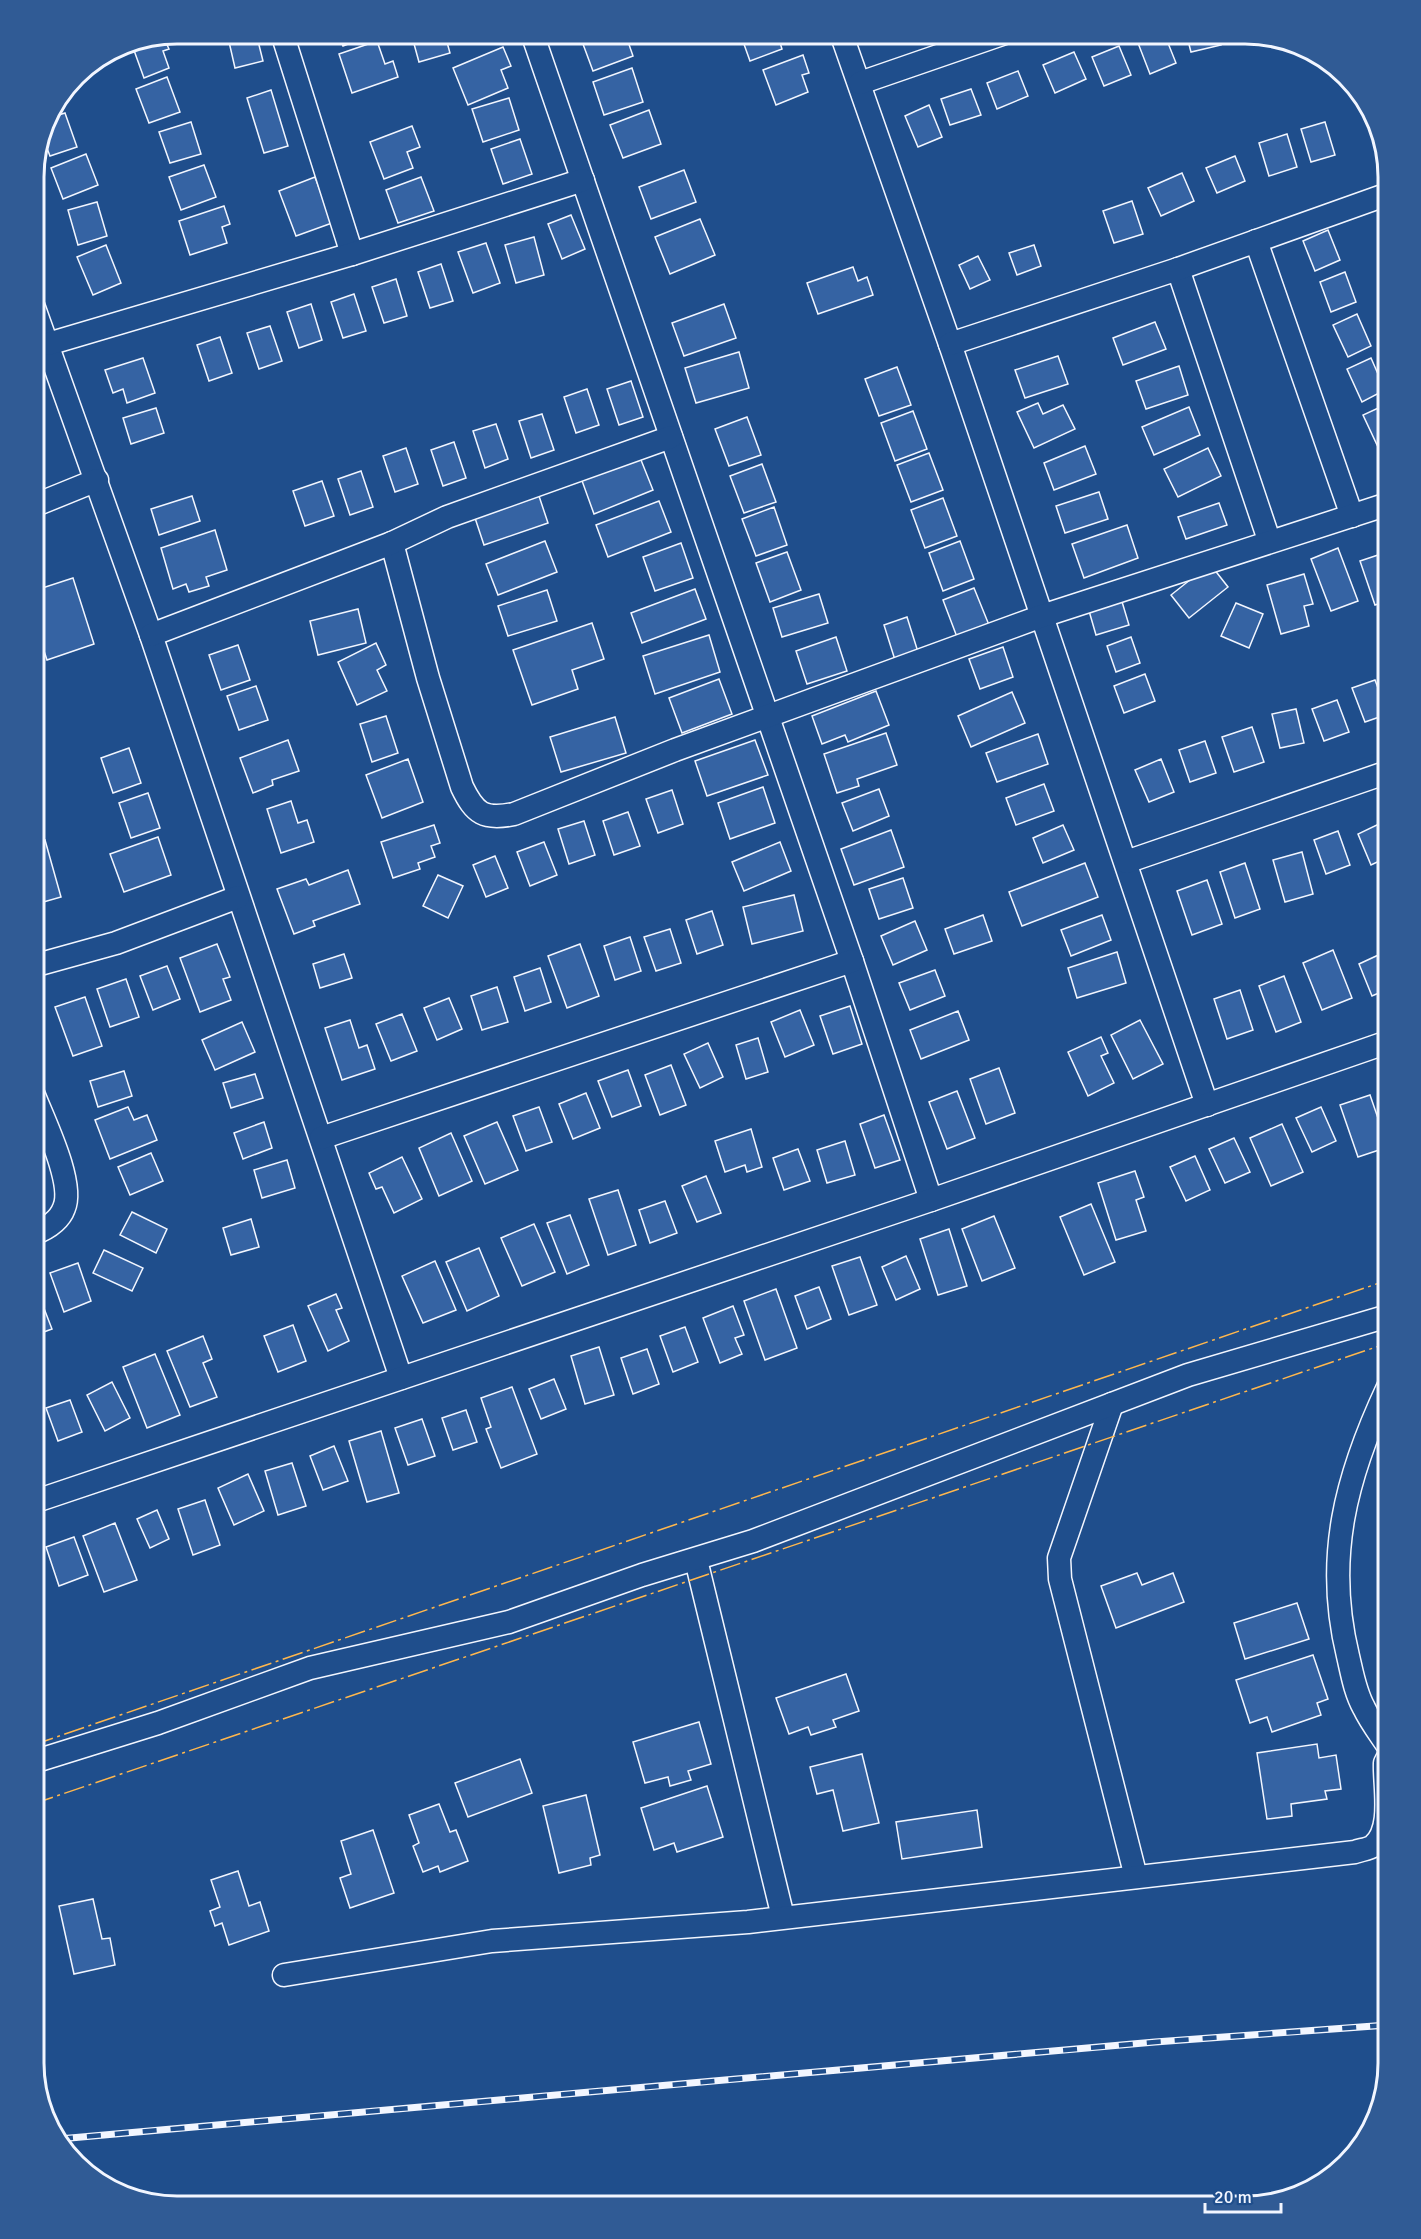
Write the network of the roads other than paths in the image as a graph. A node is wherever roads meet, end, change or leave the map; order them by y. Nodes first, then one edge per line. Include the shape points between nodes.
1 (285, 44) edge
2 (536, 44) edge
3 (845, 44) edge
4 (973, 44) edge
5 (860, 83) junction
6 (583, 180) junction
7 (1378, 198) edge
8 (1256, 241) junction
9 (352, 254) junction
10 (1178, 269) junction
11 (44, 333) edge
12 (48, 344) junction
13 (950, 344) junction
14 (671, 437) junction
15 (97, 480) junction
16 (44, 502) edge
17 (1378, 507) edge
18 (1352, 516) junction
19 (1269, 540) junction
20 (392, 543) junction
21 (1042, 616) junction
22 (151, 635) junction
23 (767, 717) junction
24 (1378, 774) edge
25 (1126, 862) junction
26 (238, 897) junction
27 (852, 961) junction
28 (44, 963) edge
29 (1378, 1045) edge
30 (1207, 1105) junction
31 (44, 1122) edge
32 (321, 1137) junction
33 (931, 1200) junction
34 (44, 1229) edge
35 (1378, 1319) edge
36 (401, 1378) junction
37 (1112, 1404) junction
38 (1378, 1411) edge
39 (44, 1498) edge
40 (696, 1560) junction
41 (1378, 1730) edge
42 (44, 1759) edge
43 (1378, 1838) edge
44 (1136, 1877) junction
45 (783, 1917) junction
46 (284, 1975) dead end

1 - 9 street
2 - 6 street
3 - 5 street
4 - 5 street
5 - 13 street
6 - 9 street
6 - 14 street
7 - 8 street
8 - 10 street
8 - 18 street
9 - 12 street
10 - 13 street
10 - 19 street
11 - 12 street
12 - 15 street
13 - 21 street
14 - 20 street via 447,517
14 - 23 street
15 - 16 street
15 - 22 street
17 - 18 street
18 - 19 street
19 - 21 street
20 - 22 street
20 - 23 street via 462,787 469,803 480,813 495,818 514,814
21 - 23 street
21 - 25 street
22 - 26 street
23 - 27 street
24 - 25 street
25 - 30 street
26 - 28 street via 116,943
26 - 32 street
27 - 32 street
27 - 33 street
29 - 30 street
30 - 33 street
31 - 34 street via 66,1192 65,1208 54,1224
32 - 36 street
33 - 36 street
35 - 37 street via 1188,1375
36 - 39 street
37 - 40 street
37 - 44 street via 1059,1558 1059,1569
38 - 41 street via 1343,1508 1337,1586 1339,1618 1356,1690
40 - 42 street via 509,1622 310,1668 158,1723
40 - 45 street
43 - 44 street via 1373,1846 1355,1852
44 - 45 street
45 - 46 street via 492,1941

